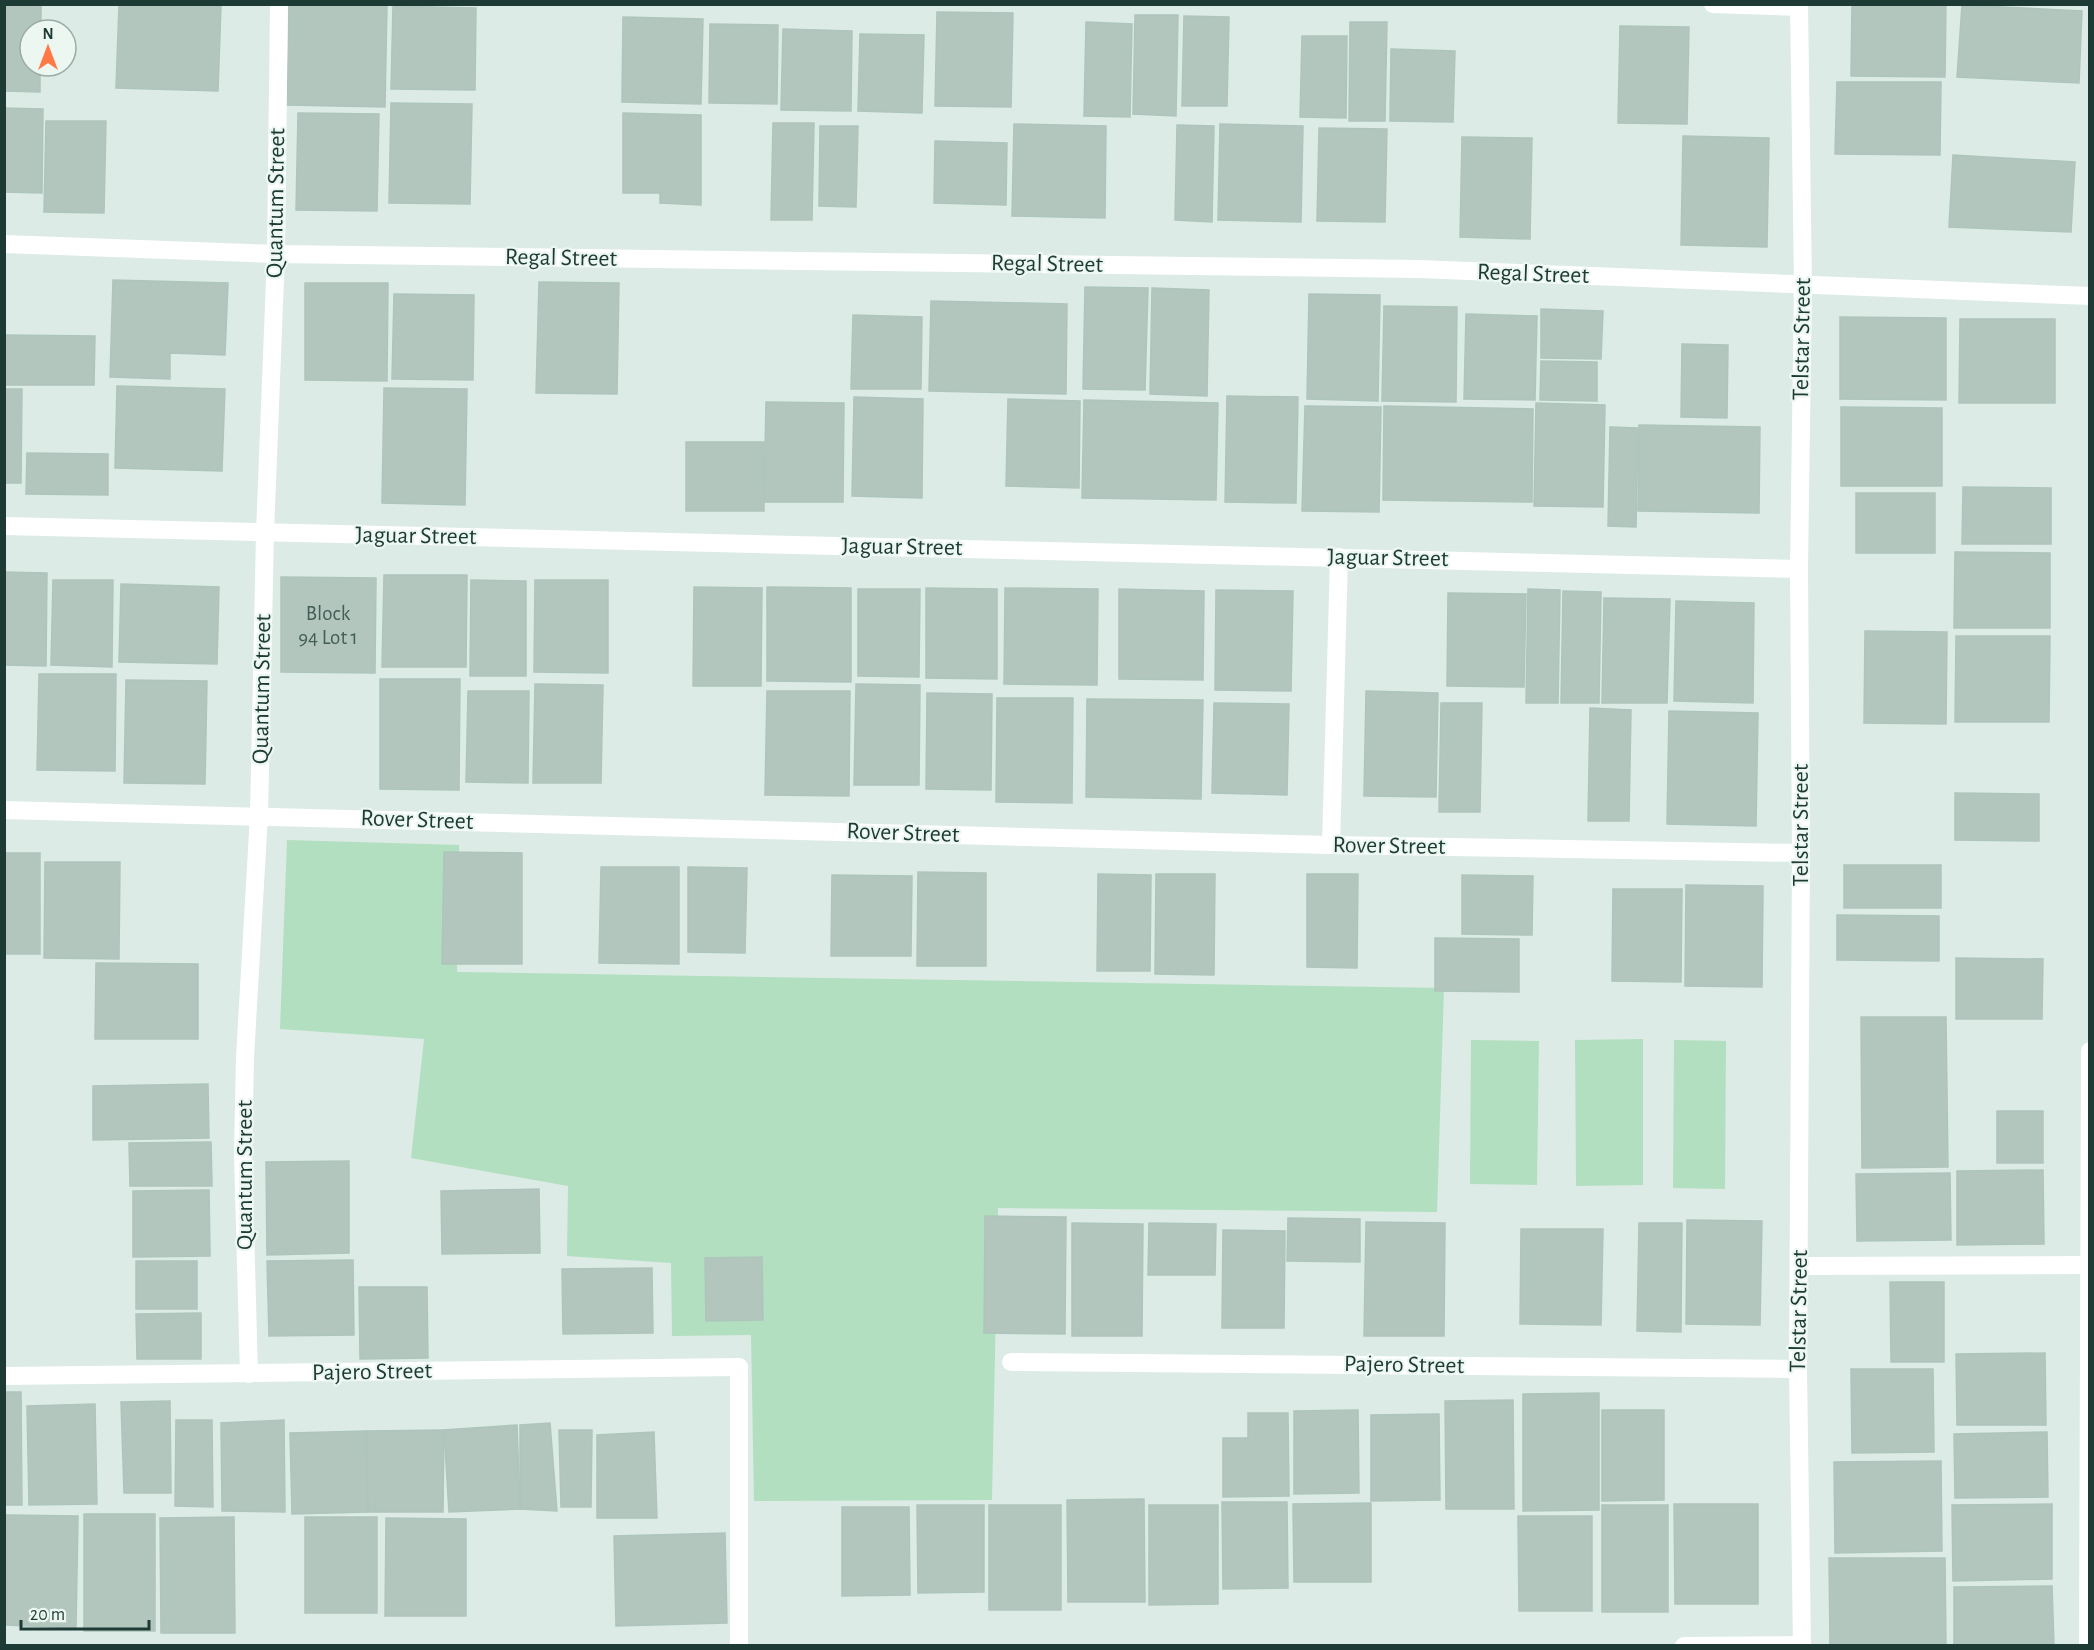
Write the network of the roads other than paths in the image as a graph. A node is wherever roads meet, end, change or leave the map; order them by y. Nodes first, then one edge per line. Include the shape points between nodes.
1 (279, 4) edge
2 (1713, 4) edge
3 (1799, 6) edge
4 (4, 244) edge
5 (276, 254) junction
6 (1803, 284) junction
7 (2090, 296) edge
8 (4, 526) edge
9 (265, 533) junction
10 (1339, 557) junction
11 (1799, 569) junction
12 (4, 810) edge
13 (259, 815) junction
14 (1331, 845) junction
15 (1801, 853) junction
16 (2090, 1051) edge
17 (2089, 1265) edge
18 (1800, 1266) junction
19 (1011, 1362) dead end
20 (1798, 1369) junction
21 (249, 1374) junction
22 (4, 1376) edge
23 (1802, 1645) edge
24 (738, 1646) edge
25 (1684, 1646) edge
26 (2088, 1646) edge

1 - 5 street, Quantum Street
2 - 3 street
3 - 6 street, Telstar Street
4 - 5 street, Regal Street
5 - 6 street, Regal Street via 1419,269
5 - 9 street, Quantum Street
6 - 7 street, Regal Street
6 - 11 street, Telstar Street
8 - 9 street, Jaguar Street
9 - 10 street, Jaguar Street
9 - 13 street, Quantum Street
10 - 11 street, Jaguar Street
10 - 14 street
11 - 15 street, Telstar Street
12 - 13 street, Rover Street
13 - 14 street, Rover Street
13 - 21 street, Quantum Street via 245,1057
14 - 15 street, Rover Street
15 - 18 street, Telstar Street
16 - 17 street
17 - 18 street
17 - 26 street
18 - 20 street, Telstar Street
19 - 20 street, Pajero Street
20 - 23 street, Telstar Street
21 - 22 street, Pajero Street
21 - 24 street, Pajero Street via 739,1367
23 - 25 street

